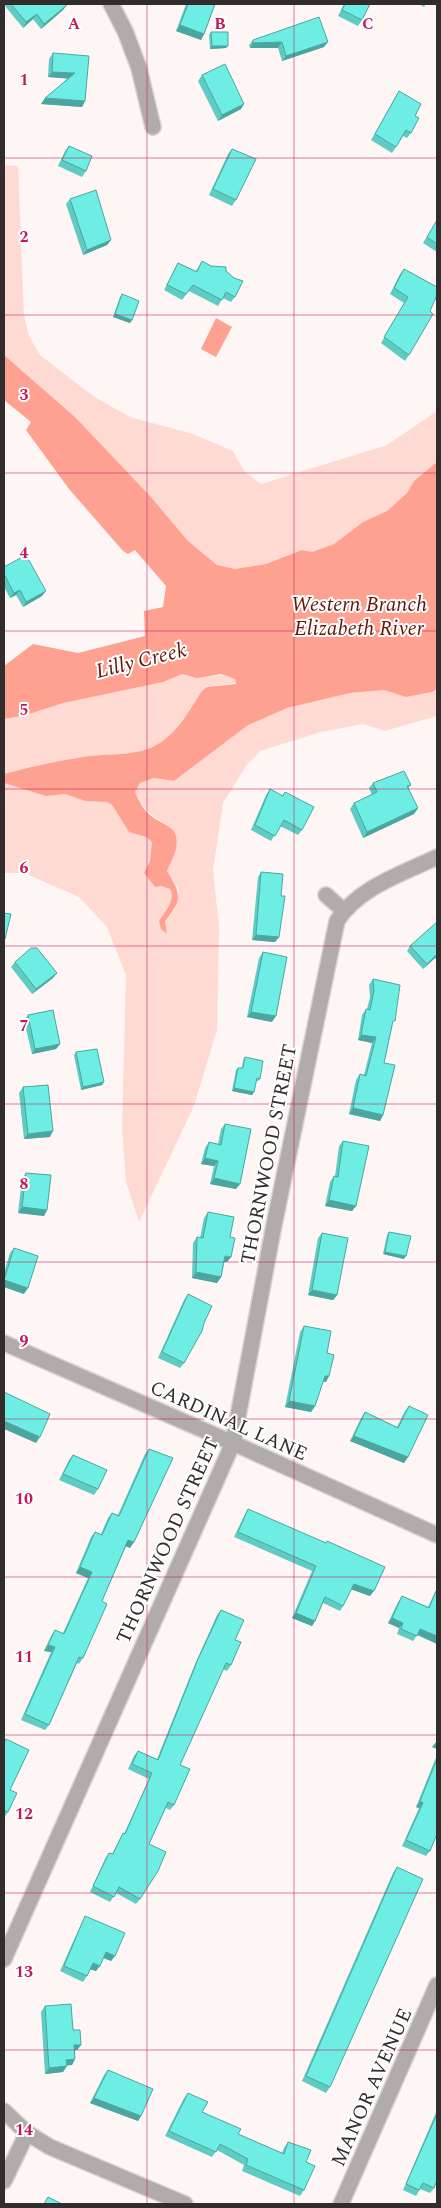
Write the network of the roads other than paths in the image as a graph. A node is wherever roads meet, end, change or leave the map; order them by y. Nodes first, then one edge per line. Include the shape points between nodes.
1 (111, 4) edge
2 (153, 127) dead end
3 (437, 857) edge
4 (326, 895) dead end
5 (344, 911) junction
6 (4, 1343) edge
7 (233, 1443) junction
8 (437, 1535) edge
9 (4, 1959) edge
10 (437, 1985) edge
11 (4, 2111) edge
12 (27, 2133) junction
13 (4, 2181) edge
14 (184, 2204) edge
15 (341, 2204) edge

1 - 2 street via 139,68
3 - 5 street, THORNWOOD STREET via 364,893
4 - 5 street
5 - 7 street, THORNWOOD STREET via 337,921 332,941
6 - 7 street, CARDINAL LANE
7 - 8 street, CARDINAL LANE
7 - 9 street, THORNWOOD STREET
10 - 15 street, MANOR AVENUE
11 - 12 street
12 - 13 street
12 - 14 street via 50,2147

